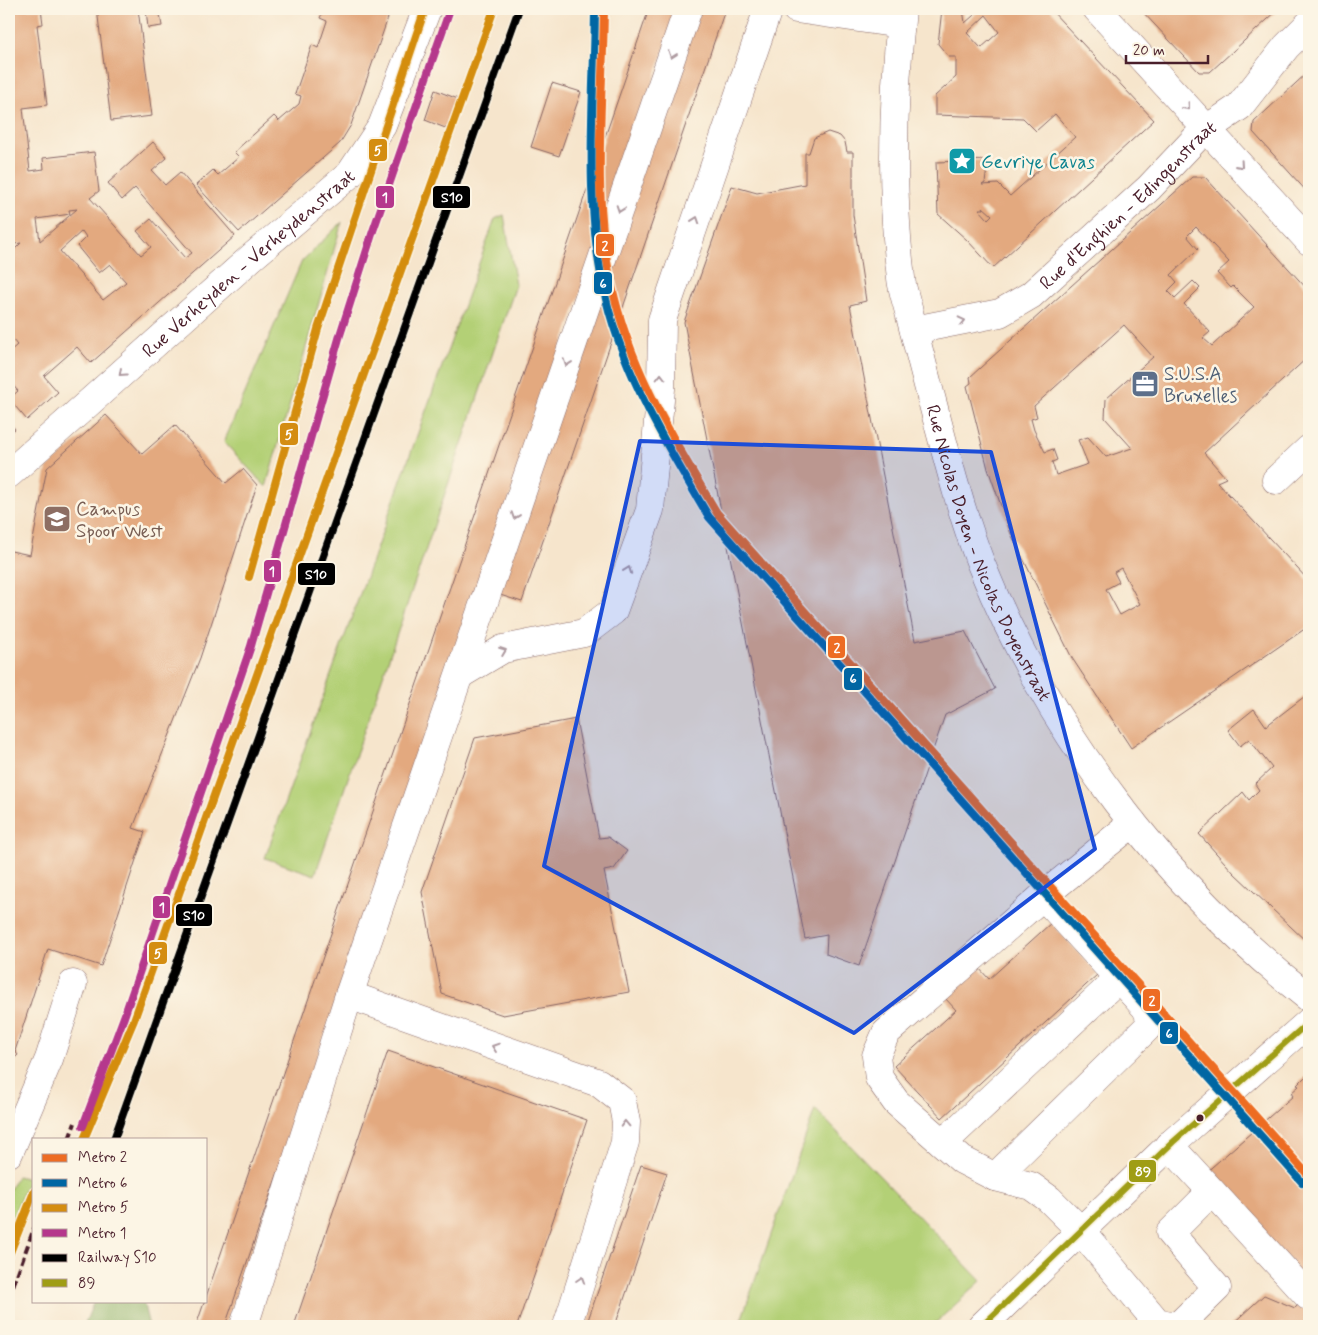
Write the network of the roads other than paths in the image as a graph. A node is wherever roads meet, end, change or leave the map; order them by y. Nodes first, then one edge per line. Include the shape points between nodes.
1 (427, 9) edge
2 (688, 9) edge
3 (768, 9) edge
4 (796, 9) edge
5 (1097, 9) edge
6 (901, 16) edge
7 (1309, 24) edge
8 (1207, 129) junction
9 (1309, 241) edge
10 (914, 330) junction
11 (1309, 449) edge
12 (9, 474) edge
13 (1276, 480) dead end
14 (461, 674) junction
15 (1133, 823) junction
16 (1043, 896) junction
17 (1119, 978) junction
18 (73, 984) dead end
19 (349, 995) junction
20 (1309, 998) edge
21 (1309, 1022) edge
22 (943, 1143) junction
23 (1169, 1145) junction
24 (9, 1153) edge
25 (995, 1177) junction
26 (1211, 1192) junction
27 (1081, 1231) junction
28 (1308, 1296) edge
29 (244, 1326) edge
30 (567, 1326) edge
31 (982, 1326) edge
32 (1176, 1326) edge

1 -> 12 street, Rue Verheyden - Verheydenstraat via 382,126 350,174
2 -> 14 street
14 -> 3 street via 503,650 584,633 613,611 650,510 661,389 662,320
4 - 6 street
5 -> 8 street
6 - 10 street, Rue Nicolas Doyen - Nicolas Doyenstraat via 895,184 901,280
7 - 8 street, Rue d'Enghien - Edingenstraat via 1286,47 1239,107
8 -> 9 street
10 -> 8 street, Rue d'Enghien - Edingenstraat via 1000,312 1031,294 1110,224
10 - 15 street, Rue Nicolas Doyen - Nicolas Doyenstraat via 945,452 985,571 1041,690
11 - 13 street
14 - 19 street
15 - 16 street
15 - 20 street, Rue Nicolas Doyen - Nicolas Doyenstraat via 1175,872 1246,944
16 - 17 street
16 - 22 street via 886,1033 876,1056 879,1078 896,1102
17 - 22 street
17 - 25 street via 1146,1008 1151,1020 1147,1028
18 - 24 street via 48,1059
19 - 29 street
30 -> 19 street via 625,1142 622,1101 599,1083
21 - 23 street
22 - 25 street via 962,1160
23 - 26 street
23 - 27 street
25 - 27 street via 1031,1186
26 - 28 street
26 - 32 street via 1170,1233 1217,1288
27 - 31 street
27 - 32 street via 1157,1322

